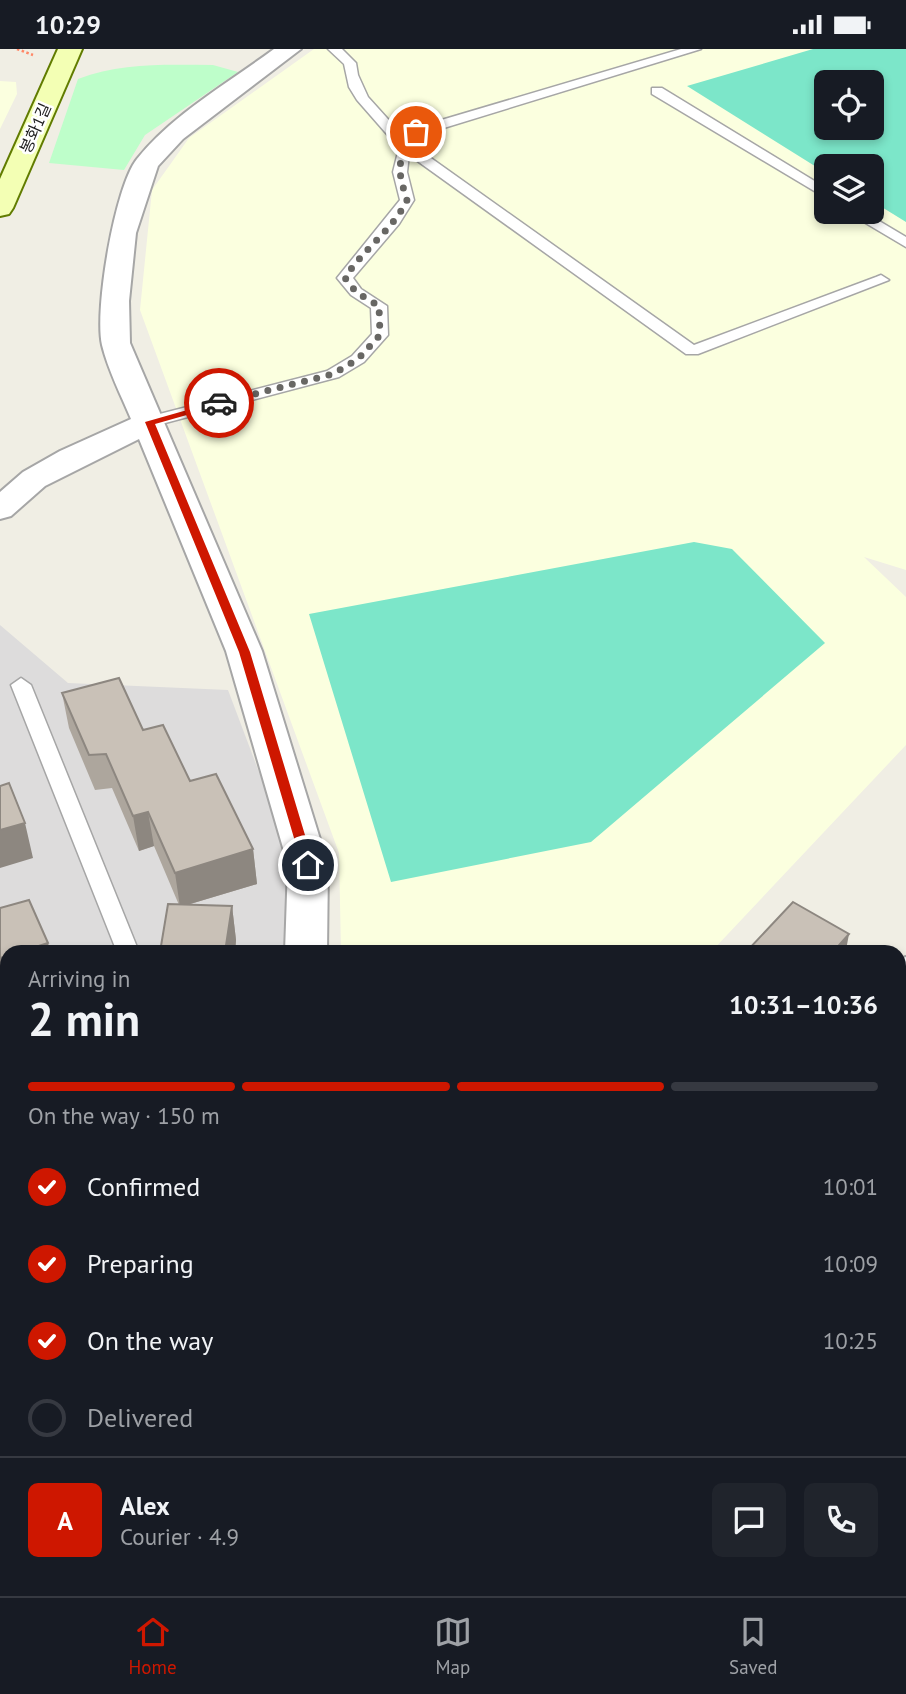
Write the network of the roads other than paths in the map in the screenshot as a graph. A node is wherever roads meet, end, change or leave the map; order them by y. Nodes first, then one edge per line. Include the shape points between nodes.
1 (69, 49) edge
2 (289, 49) edge
3 (334, 49) edge
4 (695, 49) edge
5 (657, 91) dead end
6 (405, 146) junction
7 (814, 187) edge
8 (0, 208) edge
9 (874, 224) edge
10 (906, 243) edge
11 (881, 281) dead end
12 (150, 422) junction
13 (0, 509) edge
14 (21, 685) dead end
15 (125, 945) edge
16 (306, 945) edge

1 - 8 street, 봉화1길
2 - 12 street via 158,148 134,195 117,273 114,323 120,353
3 - 6 lane via 350,63 350,78 368,106
4 - 6 lane via 437,124 416,132
5 - 7 lane
6 - 11 lane via 691,351
6 - 12 lane via 397,170 407,200 402,211 345,278 356,292 379,306 380,335 358,359 333,374
9 - 10 lane
12 - 13 street via 71,457 34,479
12 - 16 street via 244,652 308,865
14 - 15 lane

